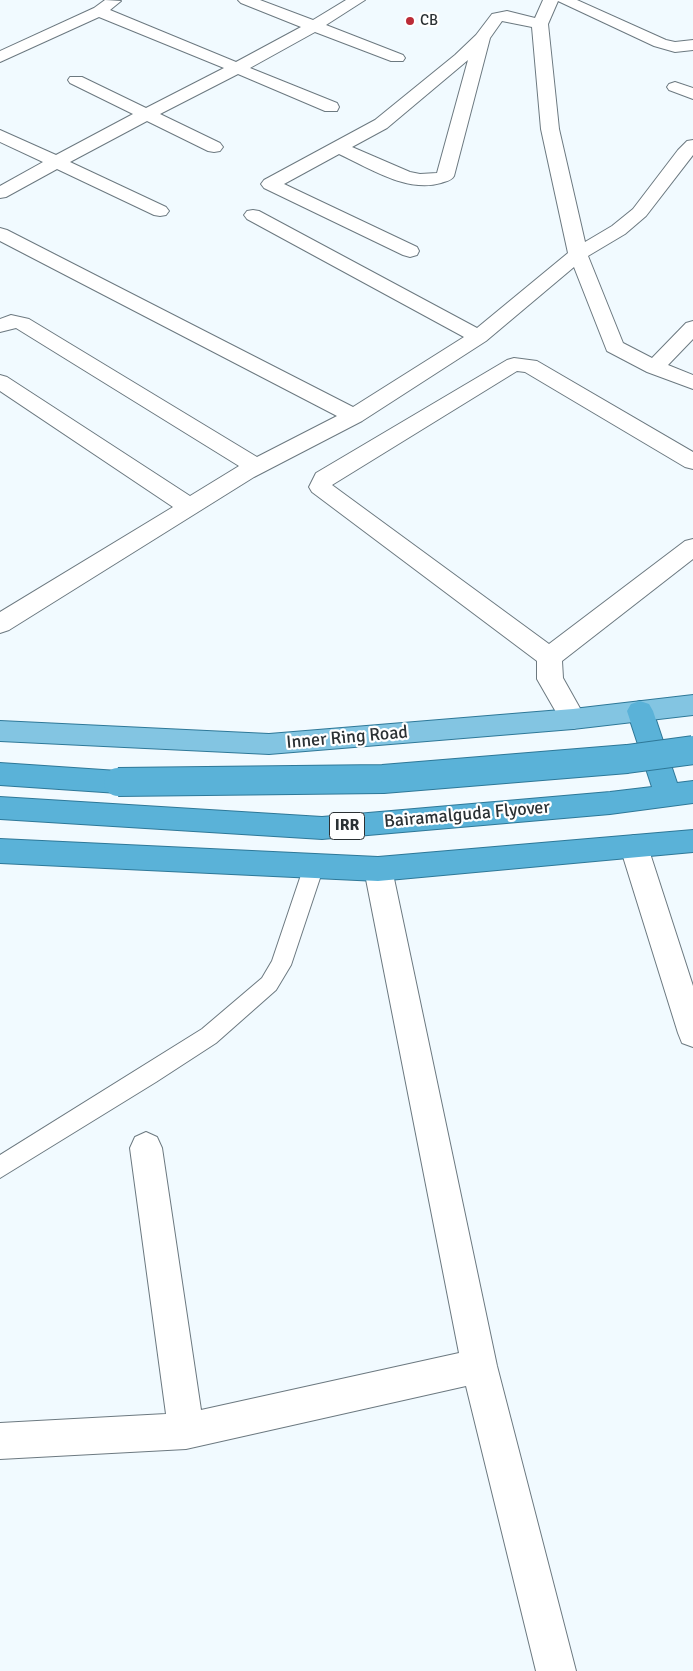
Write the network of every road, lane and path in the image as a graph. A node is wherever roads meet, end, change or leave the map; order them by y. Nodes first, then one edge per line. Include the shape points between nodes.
1 (114, 0) edge
2 (246, 0) edge
3 (357, 0) edge
4 (552, 0) edge
5 (565, 0) edge
6 (99, 11) junction
7 (540, 24) junction
8 (315, 26) junction
9 (482, 38) junction
10 (693, 45) edge
11 (0, 56) edge
12 (397, 58) dead end
13 (236, 69) junction
14 (76, 80) dead end
15 (675, 87) dead end
16 (693, 94) edge
17 (331, 107) dead end
18 (146, 114) junction
19 (0, 135) edge
20 (693, 146) edge
21 (214, 147) dead end
22 (338, 147) junction
23 (57, 161) junction
24 (0, 193) edge
25 (160, 211) dead end
26 (253, 215) dead end
27 (0, 234) edge
28 (410, 251) dead end
29 (578, 254) junction
30 (0, 326) edge
31 (693, 327) edge
32 (479, 337) junction
33 (654, 367) junction
34 (0, 382) edge
35 (693, 382) edge
36 (354, 416) junction
37 (693, 462) edge
38 (256, 467) junction
39 (190, 507) junction
40 (693, 547) edge
41 (0, 624) edge
42 (550, 657) junction
43 (693, 705) edge
44 (640, 712) junction
45 (573, 720) junction
46 (0, 731) edge
47 (693, 750) edge
48 (0, 774) edge
49 (680, 794) edge
50 (0, 808) edge
51 (693, 841) edge
52 (634, 847) junction
53 (0, 852) edge
54 (314, 866) junction
55 (378, 869) junction
56 (693, 1033) edge
57 (146, 1148) dead end
58 (0, 1167) edge
59 (479, 1366) junction
60 (186, 1432) junction
61 (0, 1441) edge
62 (556, 1671) edge

1 - 6 street
2 - 8 street
3 - 8 street
4 - 7 street
5 - 10 street via 660,43 675,47
6 - 11 street
6 - 13 street
7 - 9 street via 501,15 494,19
7 - 29 street via 550,129
8 - 12 street
8 - 13 street
9 - 22 street via 381,124
9 - 22 street via 445,176 436,181 410,180
13 - 17 street
13 - 18 street
14 - 18 street
15 - 16 street
18 - 21 street
18 - 23 street
19 - 23 street
20 - 29 street via 684,153 663,186 631,222
22 - 28 street via 270,184
23 - 24 street
23 - 25 street
26 - 32 street
27 - 36 street
29 - 32 street
29 - 33 street via 614,346
30 - 38 street via 11,321 22,323
31 - 33 street
32 - 36 street
33 - 35 street
34 - 39 street
36 - 38 street
37 - 42 street via 530,366 514,364 324,478 320,487
38 - 39 street
39 - 41 street
40 - 42 street
42 - 45 street via 550,678
43 - 44 main road, Inner Ring Road
44 - 45 main road, Inner Ring Road
44 - 49 highway
45 - 46 main road, Inner Ring Road via 269,744
47 - 48 highway, bridge via 627,759 383,779 118,782
49 - 50 highway, Bairamalguda Flyover / IRR via 322,828
51 - 52 highway
52 - 55 highway
52 - 56 street
53 - 54 highway
54 - 55 highway
54 - 58 lane via 281,965 269,984 208,1036
55 - 59 street
57 - 60 street
59 - 60 street
59 - 62 street
60 - 61 street

